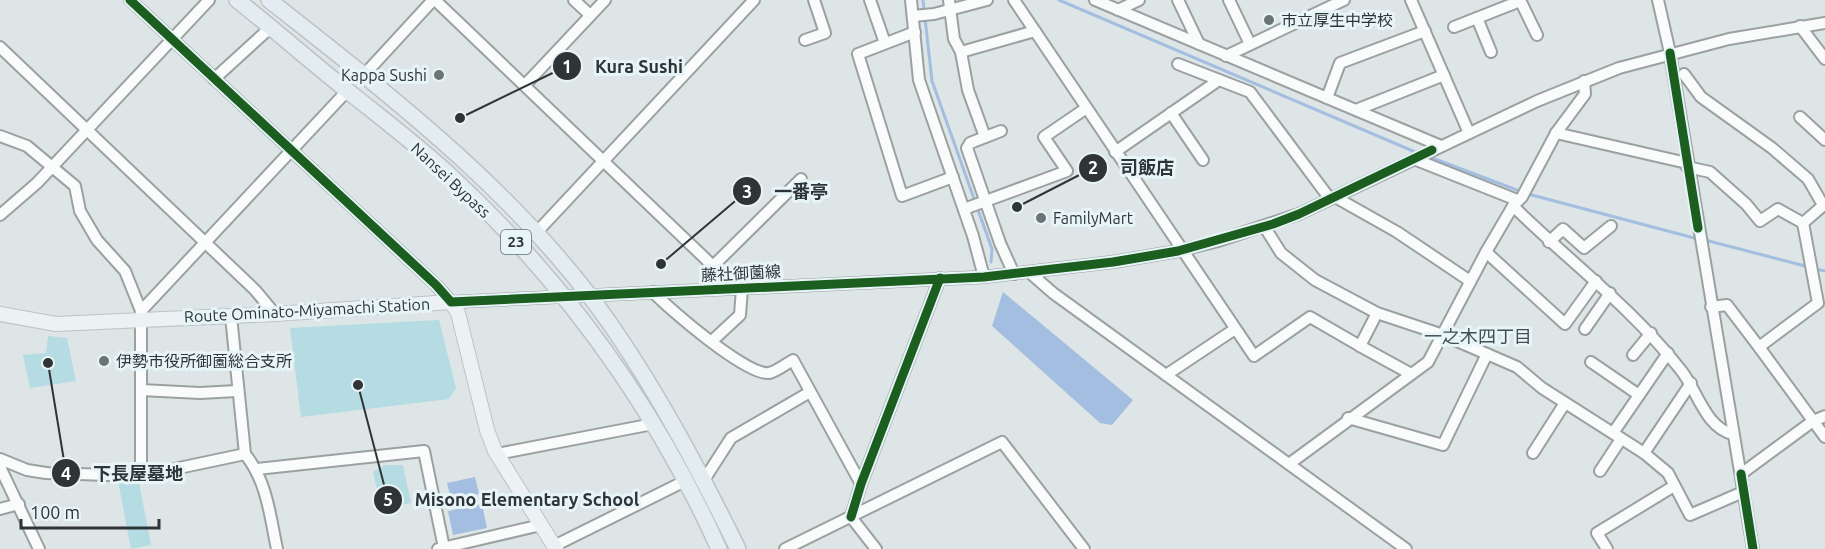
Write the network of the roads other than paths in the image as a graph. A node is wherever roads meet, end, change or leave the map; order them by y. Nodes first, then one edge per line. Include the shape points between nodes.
1 (130, 0) edge
2 (209, 0) edge
3 (237, 0) edge
4 (269, 0) edge
5 (434, 0) edge
6 (574, 0) edge
7 (604, 0) edge
8 (754, 0) edge
9 (814, 0) edge
10 (870, 0) edge
11 (911, 0) edge
12 (987, 0) edge
13 (1014, 0) edge
14 (1095, 0) edge
15 (1178, 0) edge
16 (1229, 0) edge
17 (1344, 0) edge
18 (1411, 0) edge
19 (1520, 0) edge
20 (1659, 0) edge
21 (1133, 1) edge
22 (949, 4) edge
23 (1118, 10) junction
24 (590, 15) junction
25 (917, 16) junction
26 (1477, 18) junction
27 (1825, 22) edge
28 (1800, 26) junction
29 (271, 27) junction
30 (1454, 27) dead end
31 (1035, 31) junction
32 (1425, 31) junction
33 (915, 32) junction
34 (1537, 34) dead end
35 (172, 39) junction
36 (805, 40) dead end
37 (885, 44) junction
38 (1199, 44) junction
39 (1250, 44) junction
40 (0, 47) edge
41 (961, 52) junction
42 (1491, 52) dead end
43 (1670, 53) junction
44 (1226, 56) junction
45 (1825, 59) edge
46 (1178, 64) dead end
47 (1684, 74) dead end
48 (364, 75) junction
49 (1444, 75) junction
50 (214, 79) junction
51 (1219, 80) junction
52 (1584, 81) junction
53 (525, 85) junction
54 (348, 91) junction
55 (1327, 98) junction
56 (1086, 109) junction
57 (1356, 110) junction
58 (1171, 113) junction
59 (1800, 117) dead end
60 (85, 130) junction
61 (1001, 131) dead end
62 (1469, 133) junction
63 (1556, 133) junction
64 (0, 136) edge
65 (985, 137) junction
66 (1825, 140) edge
67 (1436, 148) junction
68 (290, 151) junction
69 (1115, 152) junction
70 (1415, 159) junction
71 (1203, 160) dead end
72 (603, 161) junction
73 (1687, 165) junction
74 (51, 167) junction
75 (953, 177) junction
76 (801, 179) dead end
77 (1519, 197) junction
78 (1332, 198) junction
79 (986, 202) junction
80 (1824, 205) edge
81 (966, 209) junction
82 (0, 215) edge
83 (1803, 223) junction
84 (1264, 226) junction
85 (1611, 226) dead end
86 (537, 233) junction
87 (1549, 242) junction
88 (206, 243) junction
89 (1182, 250) junction
90 (1486, 252) junction
91 (713, 266) junction
92 (1029, 272) junction
93 (1014, 274) junction
94 (984, 277) junction
95 (940, 278) junction
96 (1470, 281) junction
97 (1596, 281) junction
98 (740, 289) junction
99 (652, 292) junction
100 (1610, 293) junction
101 (562, 295) junction
102 (588, 295) junction
103 (451, 302) junction
104 (1711, 307) junction
105 (1377, 313) junction
106 (0, 314) edge
107 (140, 315) junction
108 (275, 315) junction
109 (231, 316) junction
110 (1235, 329) junction
111 (1585, 329) dead end
112 (1651, 333) junction
113 (1443, 335) junction
114 (712, 341) junction
115 (1360, 346) junction
116 (1759, 347) junction
117 (1668, 353) junction
118 (1487, 354) junction
119 (1633, 355) dead end
120 (1591, 362) dead end
121 (1411, 374) junction
122 (1166, 375) junction
123 (1691, 383) junction
124 (141, 390) junction
125 (237, 391) junction
126 (810, 392) junction
127 (1639, 395) junction
128 (1565, 403) junction
129 (1825, 416) edge
130 (1348, 418) junction
131 (1813, 421) junction
132 (654, 424) junction
133 (1733, 434) junction
134 (1617, 436) junction
135 (1825, 437) edge
136 (1533, 453) dead end
137 (1644, 453) junction
138 (245, 454) junction
139 (497, 454) junction
140 (0, 459) edge
141 (1289, 464) junction
142 (0, 466) edge
143 (257, 469) junction
144 (1600, 471) dead end
145 (1741, 474) junction
146 (141, 476) junction
147 (704, 480) junction
148 (685, 481) junction
149 (861, 484) junction
150 (1674, 486) junction
151 (1743, 492) junction
152 (19, 504) junction
153 (0, 509) edge
154 (851, 517) junction
155 (541, 525) junction
156 (441, 548) edge
157 (555, 548) edge
158 (39, 549) edge
159 (277, 549) edge
160 (719, 549) edge
161 (738, 549) edge
162 (785, 549) edge
163 (876, 549) edge
164 (1084, 549) edge
165 (1406, 549) edge
166 (1607, 549) edge
167 (1753, 549) edge

1 - 35 street
2 - 35 street
3 - 29 highway, Nansei Bypass / 23
4 - 48 highway, Nansei Bypass / 23
5 - 48 street
5 - 53 street
6 - 24 street
7 - 24 street
8 - 72 street
9 - 36 street via 825,33
10 - 37 street
11 - 25 street
12 - 22 street
13 - 31 street
14 - 23 street
15 - 38 street
16 - 39 street
17 - 39 street
18 - 32 street
19 - 26 street
19 - 34 street
20 - 43 street
21 - 23 street
22 - 25 street via 934,14
22 - 41 street via 954,39
23 - 38 street
24 - 53 street
25 - 33 street
26 - 30 street
26 - 42 street
27 - 28 street, 藤社御薗線
28 - 43 street, 藤社御薗線
28 - 45 street
29 - 50 street
29 - 54 highway, Nansei Bypass / 23
31 - 41 street
31 - 56 street
32 - 49 street
32 - 55 street via 1340,63
33 - 37 street
33 - 75 street via 919,80
35 - 50 street
35 - 60 street
37 - 75 street via 858,54 902,196
38 - 44 street
39 - 44 street
40 - 60 street
41 - 65 street via 968,90
43 - 52 street, 藤社御薗線
43 - 73 street
44 - 55 street
46 - 51 street
47 - 80 street via 1701,97 1808,179
48 - 86 highway, Nansei Bypass / 23 via 476,173
49 - 57 street
49 - 62 street
50 - 68 street
51 - 58 street
51 - 78 street via 1250,92
52 - 62 street, 藤社御薗線
52 - 63 street via 1585,94
53 - 72 street
54 - 68 street
54 - 101 highway, Nansei Bypass / 23 via 453,178
55 - 57 street
56 - 69 street
56 - 79 street via 1044,137 1067,171
57 - 67 street
58 - 69 street
58 - 71 street
59 - 66 street
60 - 74 street
60 - 88 street
61 - 65 street
62 - 67 street, 藤社御薗線
63 - 73 street
63 - 77 street
64 - 74 street via 27,146
65 - 79 street via 967,148
67 - 70 street, 藤社御薗線
68 - 88 street
68 - 103 street
69 - 89 street
70 - 77 street
70 - 78 street, 藤社御薗線
72 - 86 street
72 - 91 street
73 - 83 street via 1710,172 1760,221 1778,209
73 - 104 street
74 - 82 street
74 - 107 street via 75,186 80,211 97,240 125,271
75 - 81 street
76 - 91 street
77 - 87 street
77 - 90 street
78 - 84 street, 藤社御薗線
78 - 96 street via 1397,232
79 - 81 street
79 - 93 street
80 - 83 street
81 - 94 street
83 - 116 street via 1818,303
84 - 89 street, 藤社御薗線
84 - 105 street via 1296,268
85 - 87 street via 1584,248 1563,229
86 - 102 highway, Nansei Bypass / 23
87 - 97 street
88 - 107 street
88 - 108 street
89 - 92 street, 藤社御薗線
89 - 110 street
90 - 96 street
90 - 97 street via 1565,324
91 - 98 street
92 - 93 street, 藤社御薗線
92 - 122 street
93 - 94 street, 藤社御薗線
94 - 95 street, 藤社御薗線
95 - 98 street, 藤社御薗線
95 - 149 street
96 - 113 street
97 - 100 street
98 - 99 street, 藤社御薗線
98 - 114 street via 740,315
99 - 102 street, 藤社御薗線
99 - 114 street
100 - 111 street
100 - 112 street
101 - 102 street, 藤社御薗線
101 - 103 street, 藤社御薗線
101 - 132 highway, Nansei Bypass / 23 via 596,336
102 - 147 highway, Nansei Bypass / 23 via 668,412
103 - 108 main road, Route Ominato-Miyamachi Station
103 - 139 main road, Route Ominato-Miyamachi Station via 458,313 487,430
104 - 116 street via 1726,305
104 - 133 street
105 - 113 street
105 - 115 street
106 - 107 main road, Route Ominato-Miyamachi Station via 56,324
107 - 109 main road, Route Ominato-Miyamachi Station
107 - 124 street
108 - 109 main road, Route Ominato-Miyamachi Station
109 - 125 street
110 - 115 street via 1254,356 1310,317
110 - 122 street
112 - 117 street
112 - 119 street
113 - 118 street
113 - 121 street via 1428,362
114 - 126 street via 737,360 764,373 770,374 793,360
115 - 121 street
116 - 131 street
117 - 123 street
117 - 127 street
118 - 128 street via 1517,367
118 - 130 street via 1443,445
120 - 127 street
121 - 130 street
122 - 141 street
123 - 133 street via 1715,426
123 - 137 street
124 - 125 street
124 - 146 street
125 - 138 street
126 - 147 street via 731,438
126 - 149 street
127 - 134 street
128 - 134 street
128 - 136 street
129 - 131 street
130 - 141 street
131 - 135 street
131 - 145 street
132 - 139 street
132 - 148 highway, Nansei Bypass / 23
133 - 145 street
134 - 137 street
134 - 144 street
137 - 150 street via 1665,469
138 - 143 street
138 - 146 street
139 - 155 main road, Route Ominato-Miyamachi Station
140 - 146 street via 46,473
141 - 165 street
142 - 152 street
143 - 156 street via 424,451
143 - 159 street
145 - 151 street
147 - 161 highway, Nansei Bypass / 23
148 - 157 street
148 - 160 highway, Nansei Bypass / 23
149 - 154 street
150 - 151 street via 1689,515
150 - 166 street via 1597,533
151 - 167 street
152 - 153 street
152 - 158 street
154 - 162 street
154 - 163 street
154 - 164 street via 1002,442
155 - 156 street
155 - 157 main road, Route Ominato-Miyamachi Station

